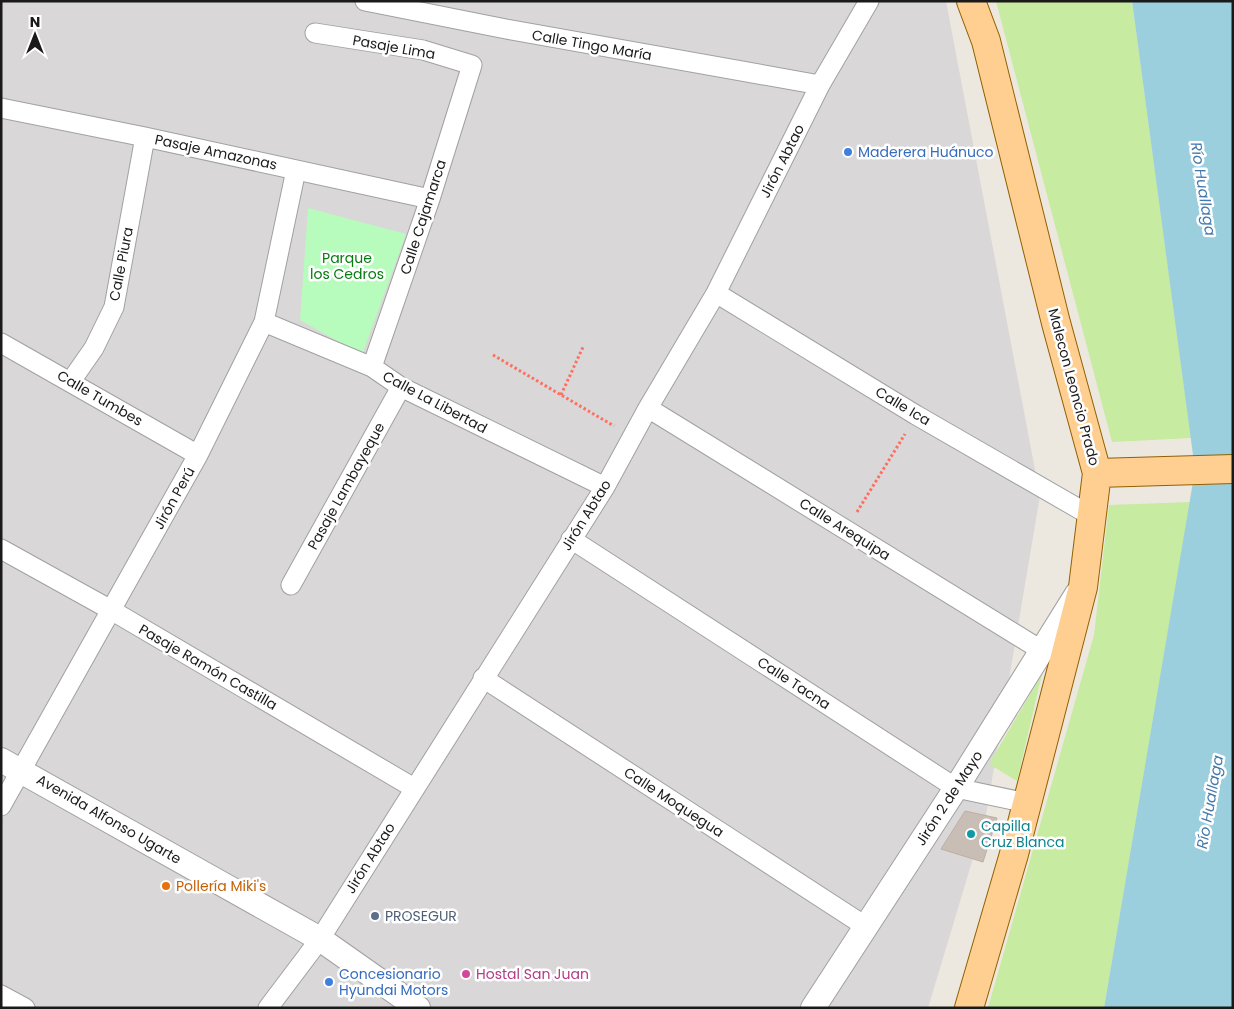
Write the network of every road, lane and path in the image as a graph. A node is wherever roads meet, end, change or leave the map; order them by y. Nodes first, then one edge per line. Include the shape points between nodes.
1 (365, 1) edge
2 (869, 1) edge
3 (970, 1) edge
4 (455, 10) edge
5 (315, 33) dead end
6 (472, 65) joint
7 (820, 85) junction
8 (1, 108) edge
9 (145, 137) junction
10 (296, 170) junction
11 (430, 199) junction
12 (716, 292) junction
13 (264, 322) junction
14 (1, 343) edge
15 (583, 347) dead end
16 (493, 355) dead end
17 (372, 367) junction
18 (71, 381) junction
19 (401, 387) junction
20 (561, 395) junction
21 (648, 408) junction
22 (916, 415) junction
23 (632, 437) junction
24 (198, 455) junction
25 (1233, 469) edge
26 (1097, 473) junction
27 (605, 487) junction
28 (1093, 517) junction
29 (846, 530) junction
30 (571, 539) junction
31 (1, 549) edge
32 (291, 585) dead end
33 (1083, 587) junction
34 (111, 610) junction
35 (1041, 650) junction
36 (483, 678) junction
37 (11, 764) edge
38 (414, 788) junction
39 (956, 788) junction
40 (1027, 803) junction
41 (1, 806) edge
42 (866, 926) junction
43 (320, 939) junction
44 (1, 995) edge
45 (25, 1008) edge
46 (268, 1008) edge
47 (418, 1008) edge
48 (813, 1008) edge
49 (969, 1008) edge

1 - 4 street, Calle Tingo María
2 - 7 street, Jirón Abtao
3 - 26 main road, Malecon Leoncio Prado via 986,41
4 - 7 street, Calle Tingo María
5 - 6 street, Pasaje Lima via 423,50
6 - 11 street, Calle Cajamarca
7 - 12 street, Jirón Abtao
8 - 9 street, Pasaje Amazonas
9 - 10 street, Pasaje Amazonas
9 - 18 street, Calle Piura via 114,307 94,348
10 - 11 street, Pasaje Amazonas
10 - 13 street, Jirón Perú
11 - 17 street, Calle Cajamarca
12 - 21 street, Jirón Abtao
12 - 22 street, Calle Ica
13 - 17 street, Calle La Libertad
13 - 24 street, Jirón Perú
14 - 18 street, Calle Tumbes
15 - 20 path
16 - 20 path
17 - 19 street, Calle La Libertad
18 - 24 street, Calle Tumbes
19 - 27 street, Calle La Libertad
19 - 32 street, Pasaje Lambayeque
20 - 23 path
21 - 23 street, Jirón Abtao
21 - 29 street, Calle Arequipa
22 - 28 street, Calle Ica
22 - 29 path
23 - 27 street, Jirón Abtao
24 - 34 street, Jirón Perú
25 - 26 main road
26 - 28 main road, Malecon Leoncio Prado
27 - 30 street, Jirón Abtao
28 - 33 main road, Malecon Leoncio Prado
29 - 35 street, Calle Arequipa
30 - 36 street, Jirón Abtao
30 - 39 street, Calle Tacna
31 - 34 street, Pasaje Ramón Castilla
33 - 35 street, Jirón 2 de Mayo
33 - 40 main road, Malecon Leoncio Prado
34 - 37 street, Jirón Perú
34 - 38 street, Pasaje Ramón Castilla
35 - 39 street, Jirón 2 de Mayo
36 - 38 street, Jirón Abtao
36 - 42 street, Calle Moquegua
37 - 41 street, Jirón Perú
37 - 43 street, Avenida Alfonso Ugarte
38 - 43 street, Jirón Abtao
39 - 40 street, Calle Tacna
39 - 42 street, Jirón 2 de Mayo
40 - 49 main road, Malecon Leoncio Prado
42 - 48 street, Jirón 2 de Mayo
43 - 46 street, Jirón Abtao
43 - 47 street, Avenida Alfonso Ugarte
44 - 45 street

